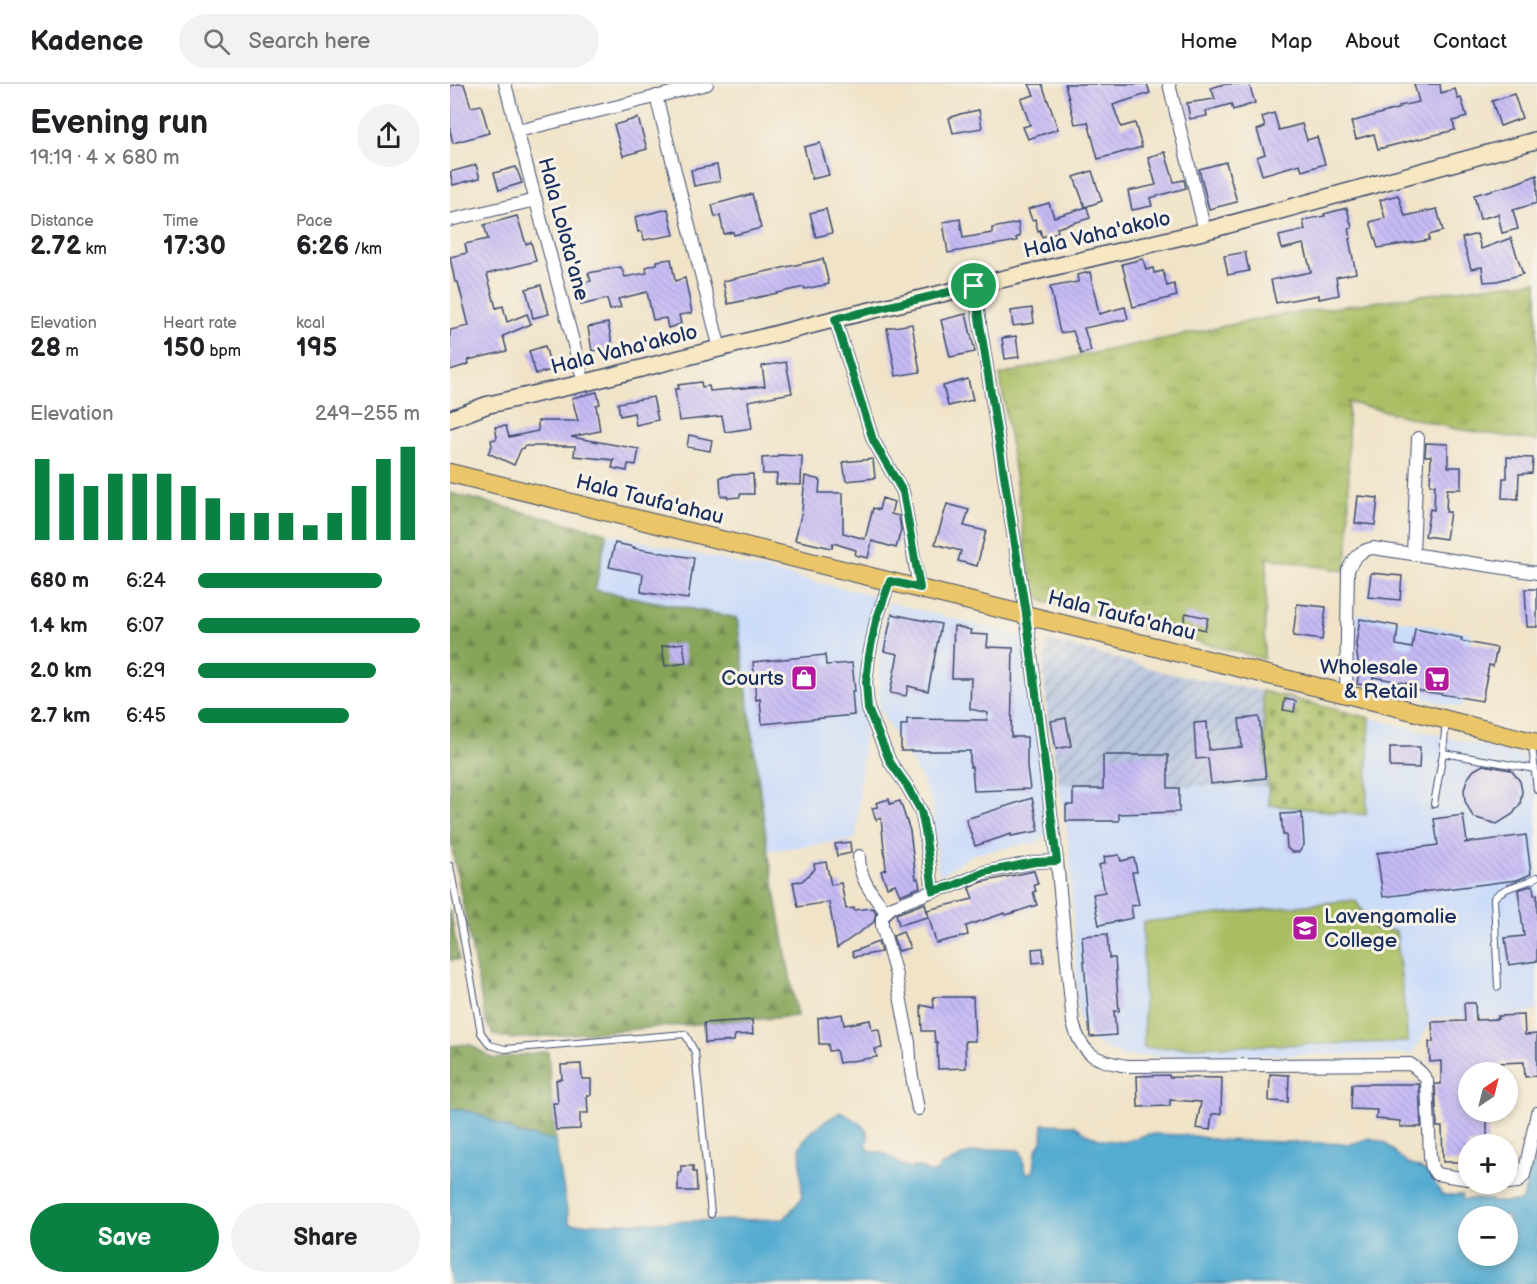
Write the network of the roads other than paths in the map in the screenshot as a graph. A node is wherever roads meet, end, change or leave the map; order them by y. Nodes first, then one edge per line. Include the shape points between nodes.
1 (505, 84) edge
2 (707, 84) edge
3 (1169, 84) edge
4 (656, 96) junction
5 (518, 131) junction
6 (1537, 140) edge
7 (536, 200) junction
8 (450, 220) edge
9 (1205, 231) junction
10 (974, 286) junction
11 (835, 319) junction
12 (720, 349) junction
13 (584, 383) junction
14 (452, 420) edge
15 (1418, 438) dead end
16 (450, 473) edge
17 (1413, 553) junction
18 (1537, 573) edge
19 (890, 581) junction
20 (920, 588) junction
21 (1026, 614) junction
22 (1346, 694) junction
23 (1446, 720) junction
24 (1534, 743) edge
25 (1443, 753) junction
26 (1535, 769) junction
27 (1537, 790) edge
28 (1434, 804) dead end
29 (859, 856) dead end
30 (1057, 861) junction
31 (450, 866) edge
32 (1537, 877) edge
33 (933, 891) junction
34 (886, 912) junction
35 (1498, 987) dead end
36 (918, 1109) dead end
37 (1537, 1113) edge
38 (1458, 1177) edge
39 (1518, 1182) edge
40 (711, 1214) dead end

1 - 5 street, Hala Lolota'ane
2 - 4 street
3 - 9 street
4 - 5 street
4 - 12 street
5 - 7 street, Hala Lolota'ane
6 - 9 main road, Hala Vaha'akolo
7 - 8 street
7 - 13 street, Hala Lolota'ane
9 - 10 main road, Hala Vaha'akolo
10 - 11 main road, Hala Vaha'akolo
10 - 21 street
11 - 12 main road, Hala Vaha'akolo
11 - 20 street via 873,440 903,492
12 - 13 main road, Hala Vaha'akolo
13 - 14 main road, Hala Vaha'akolo via 487,405
15 - 17 street
16 - 19 main road, Hala Taufa'ahau
17 - 18 street
17 - 22 street via 1365,549 1352,561 1348,570
19 - 20 main road, Hala Taufa'ahau
19 - 33 street via 869,656 868,709 890,762 921,811
20 - 21 main road, Hala Taufa'ahau
21 - 22 main road, Hala Taufa'ahau
21 - 30 street
22 - 23 main road, Hala Taufa'ahau
23 - 24 main road, Hala Taufa'ahau
23 - 25 lane
24 - 26 lane
25 - 26 lane
25 - 28 lane
26 - 27 lane
29 - 34 street via 864,882
30 - 33 street via 985,872
30 - 38 street via 1073,1023 1078,1040 1089,1053 1105,1063 1127,1066 1410,1064 1427,1081 1432,1168 1436,1174
31 - 40 lane via 481,1033 490,1045 505,1049 685,1034 695,1052
32 - 35 lane via 1494,898
33 - 34 street
34 - 36 street via 882,926 896,975
37 - 39 street via 1524,1175

